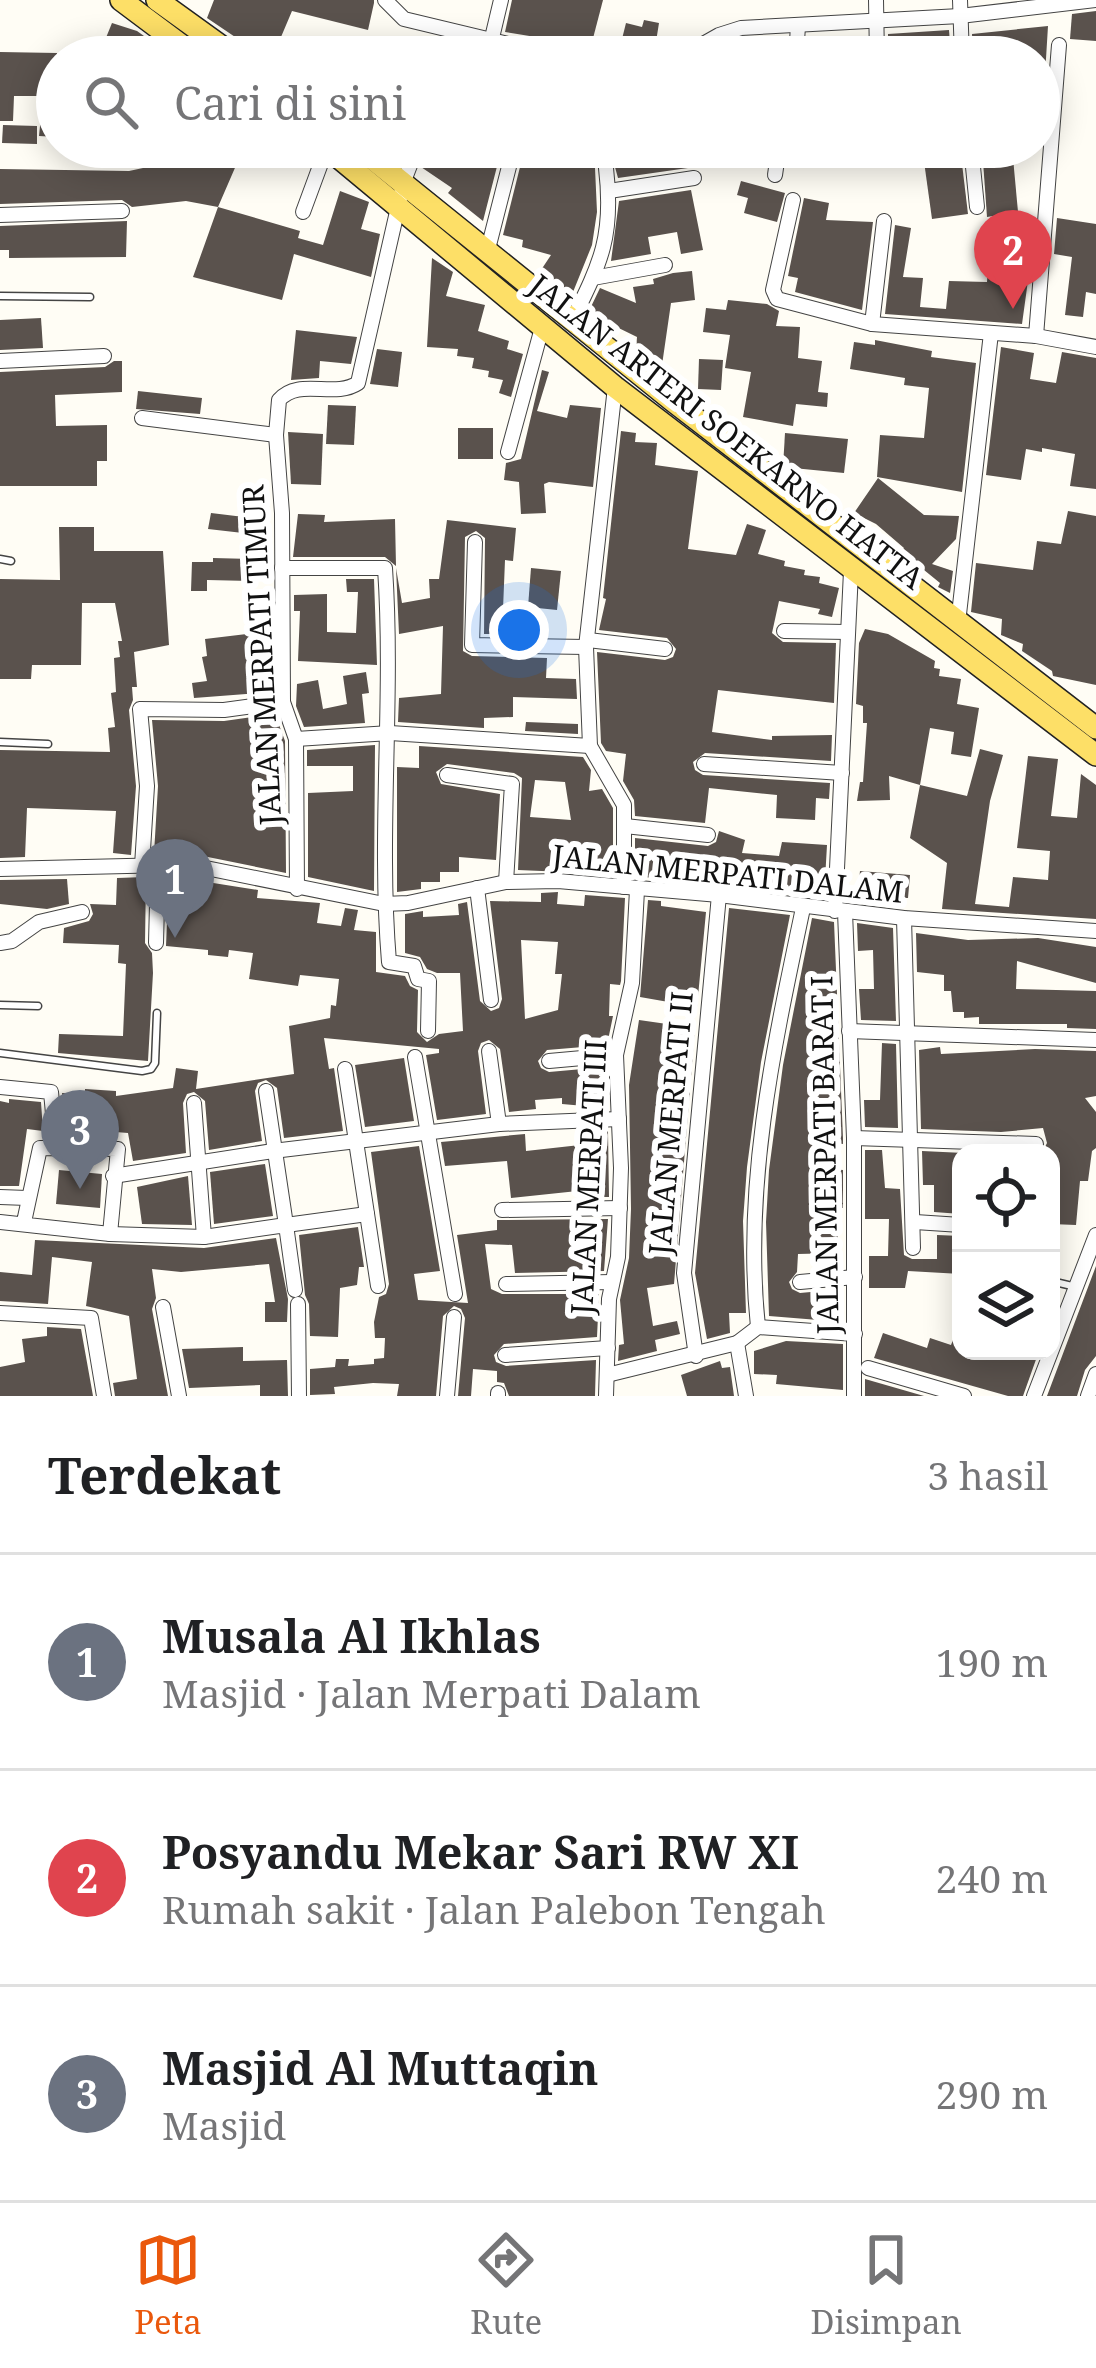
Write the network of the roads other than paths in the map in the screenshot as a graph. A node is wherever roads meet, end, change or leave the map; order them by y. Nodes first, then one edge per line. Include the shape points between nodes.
1 (121, 0) edge
2 (158, 0) edge
3 (385, 0) edge
4 (501, 0) edge
5 (876, 0) edge
6 (1096, 1) edge
7 (960, 8) edge
8 (876, 22) junction
9 (797, 26) junction
10 (462, 35) joint
11 (169, 36) edge
12 (207, 36) edge
13 (466, 36) edge
14 (492, 36) edge
15 (718, 36) edge
16 (797, 36) edge
17 (876, 36) edge
18 (319, 168) edge
19 (353, 168) edge
20 (386, 168) edge
21 (409, 168) edge
22 (509, 168) edge
23 (606, 168) dead end
24 (776, 168) edge
25 (973, 168) edge
26 (1049, 168) edge
27 (775, 175) dead end
28 (694, 178) dead end
29 (404, 182) junction
30 (609, 191) junction
31 (793, 200) dead end
32 (399, 205) junction
33 (977, 207) dead end
34 (122, 212) dead end
35 (303, 212) dead end
36 (0, 215) edge
37 (884, 221) dead end
38 (488, 249) junction
39 (665, 265) dead end
40 (593, 278) junction
41 (0, 296) edge
42 (90, 298) dead end
43 (572, 321) junction
44 (543, 324) junction
45 (872, 324) junction
46 (992, 333) junction
47 (1036, 336) junction
48 (1096, 347) edge
49 (104, 356) dead end
50 (0, 361) edge
51 (615, 387) junction
52 (142, 418) dead end
53 (277, 435) junction
54 (508, 452) dead end
55 (753, 464) junction
56 (739, 484) junction
57 (475, 542) dead end
58 (0, 559) edge
59 (10, 561) dead end
60 (282, 568) junction
61 (851, 571) junction
62 (958, 623) junction
63 (784, 631) dead end
64 (848, 632) junction
65 (587, 643) junction
66 (665, 649) dead end
67 (284, 702) junction
68 (1096, 728) edge
69 (390, 733) junction
70 (296, 739) junction
71 (0, 742) edge
72 (48, 744) dead end
73 (590, 746) junction
74 (1096, 755) edge
75 (704, 764) dead end
76 (842, 773) junction
77 (447, 775) dead end
78 (625, 826) junction
79 (708, 835) dead end
80 (150, 865) junction
81 (0, 869) edge
82 (506, 882) junction
83 (477, 888) junction
84 (630, 888) junction
85 (297, 889) junction
86 (718, 895) junction
87 (384, 904) junction
88 (803, 908) junction
89 (840, 911) junction
90 (82, 913) dead end
91 (904, 918) junction
92 (1096, 931) edge
93 (0, 943) edge
94 (156, 943) dead end
95 (491, 1000) dead end
96 (0, 1005) edge
97 (38, 1006) dead end
98 (157, 1013) dead end
99 (906, 1030) junction
100 (428, 1031) dead end
101 (849, 1031) junction
102 (1096, 1040) edge
103 (489, 1051) dead end
104 (0, 1053) edge
105 (616, 1055) junction
106 (415, 1057) dead end
107 (549, 1061) dead end
108 (345, 1069) dead end
109 (0, 1087) edge
110 (266, 1091) dead end
111 (194, 1102) dead end
112 (619, 1119) junction
113 (499, 1124) junction
114 (428, 1134) junction
115 (854, 1138) junction
116 (912, 1140) junction
117 (355, 1143) junction
118 (1036, 1144) dead end
119 (56, 1146) junction
120 (273, 1151) junction
121 (197, 1162) junction
122 (113, 1176) junction
123 (0, 1197) edge
124 (27, 1198) junction
125 (620, 1208) junction
126 (502, 1210) dead end
127 (367, 1214) junction
128 (0, 1222) edge
129 (24, 1222) junction
130 (915, 1222) junction
131 (952, 1224) edge
132 (286, 1226) junction
133 (110, 1234) junction
134 (1096, 1235) edge
135 (204, 1237) junction
136 (913, 1248) dead end
137 (855, 1277) junction
138 (612, 1282) junction
139 (800, 1282) dead end
140 (1060, 1283) edge
141 (506, 1284) dead end
142 (378, 1286) dead end
143 (1076, 1287) junction
144 (455, 1294) dead end
145 (163, 1307) dead end
146 (0, 1313) edge
147 (454, 1317) dead end
148 (758, 1327) junction
149 (855, 1334) junction
150 (737, 1343) junction
151 (608, 1348) junction
152 (505, 1355) dead end
153 (695, 1356) junction
154 (868, 1368) dead end
155 (1096, 1374) edge
156 (607, 1375) junction
157 (104, 1396) edge
158 (179, 1396) edge
159 (299, 1396) edge
160 (447, 1396) edge
161 (606, 1396) edge
162 (746, 1396) edge
163 (854, 1396) edge
164 (964, 1396) edge
165 (1034, 1396) edge
166 (1088, 1396) edge

1 - 11 main road
2 - 12 main road
3 - 10 street via 404,19
4 - 14 street
5 - 8 street
6 - 7 street
7 - 8 street
8 - 9 street
8 - 17 street
9 - 15 street
9 - 16 street
10 - 13 street
18 - 35 street
19 - 32 main road, JALAN ARTERI SOEKARNO HATTA
20 - 29 main road
21 - 29 street
22 - 38 street
23 - 30 street
24 - 27 street
25 - 33 street
26 - 47 street
28 - 30 street
29 - 32 street
29 - 38 main road
30 - 40 street via 610,223
31 - 45 street via 777,298
32 - 44 main road, JALAN ARTERI SOEKARNO HATTA
32 - 53 street, JALAN MERPATI TIMUR via 358,383 284,392
34 - 36 street
37 - 45 street
38 - 43 main road
39 - 40 street
40 - 43 street
41 - 42 lane
43 - 55 main road
44 - 51 main road, JALAN ARTERI SOEKARNO HATTA
44 - 54 street
45 - 46 street
46 - 47 street
46 - 62 street
47 - 48 street
49 - 50 street
51 - 56 main road, JALAN ARTERI SOEKARNO HATTA
51 - 65 street
52 - 53 street
53 - 60 street, JALAN MERPATI TIMUR
55 - 56 main road
55 - 62 main road
56 - 61 main road, JALAN ARTERI SOEKARNO HATTA
57 - 65 street via 472,645
58 - 59 lane
60 - 67 street, JALAN MERPATI TIMUR
60 - 69 street via 385,567
61 - 64 street, JALAN MERPATI BARAT I
61 - 74 main road, JALAN ARTERI SOEKARNO HATTA
62 - 68 main road
63 - 64 street
64 - 76 street, JALAN MERPATI BARAT I
65 - 66 street
65 - 73 street
67 - 70 street, JALAN MERPATI TIMUR
67 - 80 street via 140,709
69 - 70 street
69 - 73 street
69 - 87 street
70 - 85 street, JALAN MERPATI TIMUR
71 - 72 lane
73 - 78 street via 617,790
75 - 76 street
76 - 89 street, JALAN MERPATI BARAT I
77 - 82 street via 512,784
78 - 79 street
78 - 84 street, JALAN MERPATI III
80 - 81 street, JALAN MERPATI DALAM
80 - 85 street, JALAN MERPATI DALAM via 201,867
80 - 94 street
82 - 83 street, JALAN MERPATI DALAM
82 - 84 street, JALAN MERPATI DALAM
83 - 87 street, JALAN MERPATI DALAM
83 - 95 street
84 - 86 street, JALAN MERPATI DALAM
84 - 105 street, JALAN MERPATI III via 632,983
85 - 87 street, JALAN MERPATI DALAM
86 - 88 street, JALAN MERPATI DALAM
86 - 153 street, JALAN MERPATI II via 684,1273
87 - 100 street via 389,964 414,966 429,982
88 - 89 street, JALAN MERPATI DALAM
88 - 148 street via 769,1069 754,1239
89 - 91 street, JALAN MERPATI DALAM
89 - 101 street, JALAN MERPATI BARAT I
90 - 93 street via 39,922
91 - 92 street, JALAN MERPATI DALAM
91 - 99 street
96 - 97 lane
98 - 104 lane via 151,1069
99 - 101 street
99 - 102 street
99 - 116 street
101 - 115 street, JALAN MERPATI BARAT I
103 - 113 street
105 - 107 street
105 - 112 street, JALAN MERPATI III
106 - 114 street
108 - 117 street
109 - 119 street via 50,1092
110 - 120 street
111 - 121 street
112 - 113 street
112 - 125 street, JALAN MERPATI III
113 - 114 street
114 - 117 street
114 - 144 street
115 - 116 street
115 - 137 street, JALAN MERPATI BARAT I
116 - 118 street
116 - 130 street
117 - 120 street
117 - 127 street
119 - 122 street via 115,1146
119 - 124 street via 38,1151
120 - 121 street
120 - 132 street
121 - 122 street
121 - 135 street
122 - 133 street
123 - 124 street
124 - 129 street
125 - 126 street
125 - 138 street, JALAN MERPATI III
127 - 132 street
127 - 142 street
128 - 129 street
129 - 133 street
130 - 131 street
130 - 136 street
132 - 135 street
132 - 159 street
133 - 135 street
134 - 143 street
137 - 139 street
137 - 149 street, JALAN MERPATI BARAT I
138 - 141 street
138 - 151 street, JALAN MERPATI III
140 - 143 lane
143 - 165 street
145 - 158 street
146 - 157 street via 91,1318
147 - 160 street
148 - 149 street
148 - 150 street
149 - 163 street, JALAN MERPATI BARAT I
150 - 153 street
150 - 162 street
151 - 152 street
151 - 156 street, JALAN MERPATI III
153 - 156 street
154 - 164 street
155 - 166 street
156 - 161 street, JALAN MERPATI III

